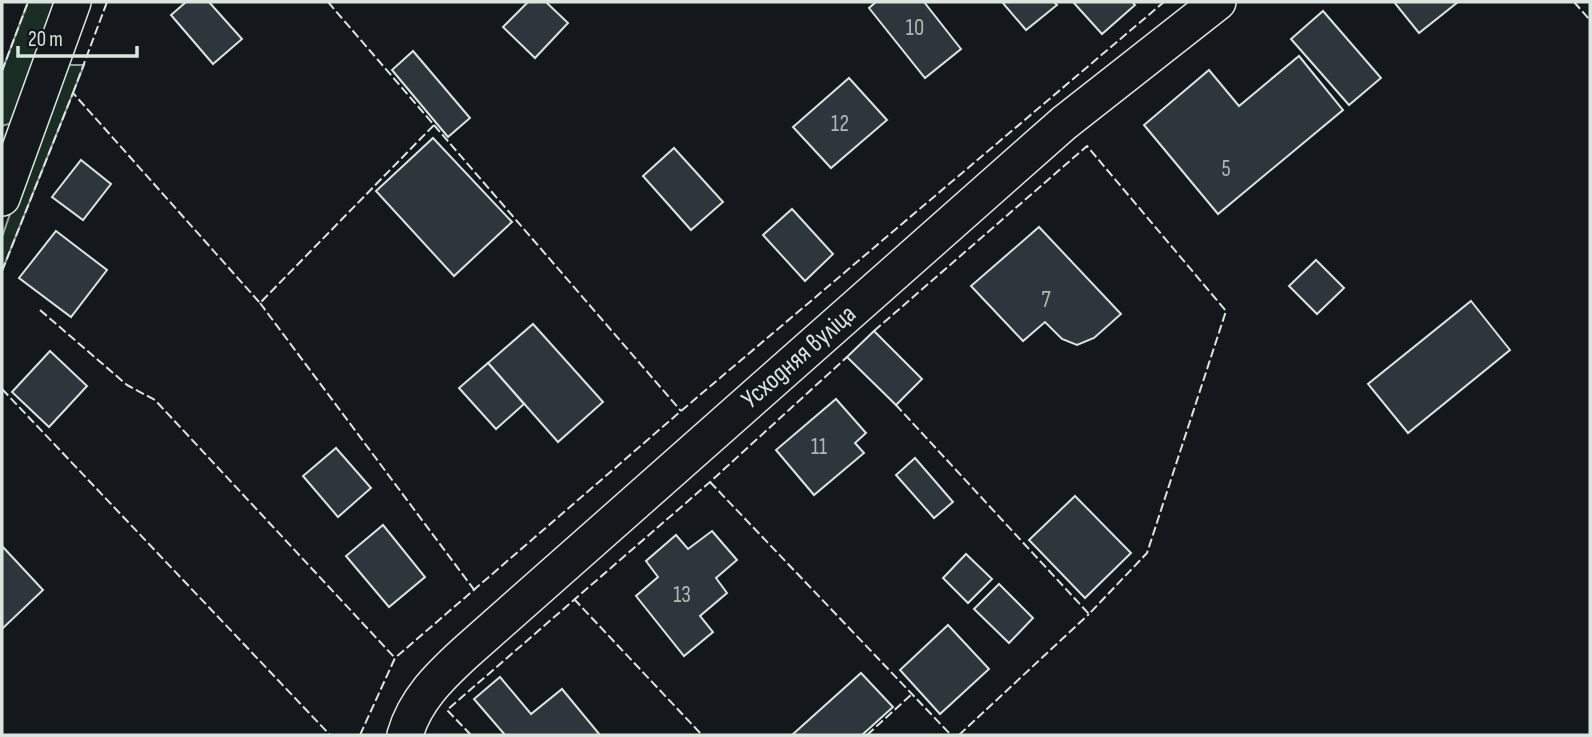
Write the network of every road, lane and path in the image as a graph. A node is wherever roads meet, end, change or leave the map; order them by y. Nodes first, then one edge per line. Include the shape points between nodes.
1 (73, 2) edge
2 (1218, 2) edge
3 (2, 198) edge
4 (405, 735) edge

1 - 3 street
2 - 4 street, Усходняя вуліца via 1065,123 465,653 432,684

